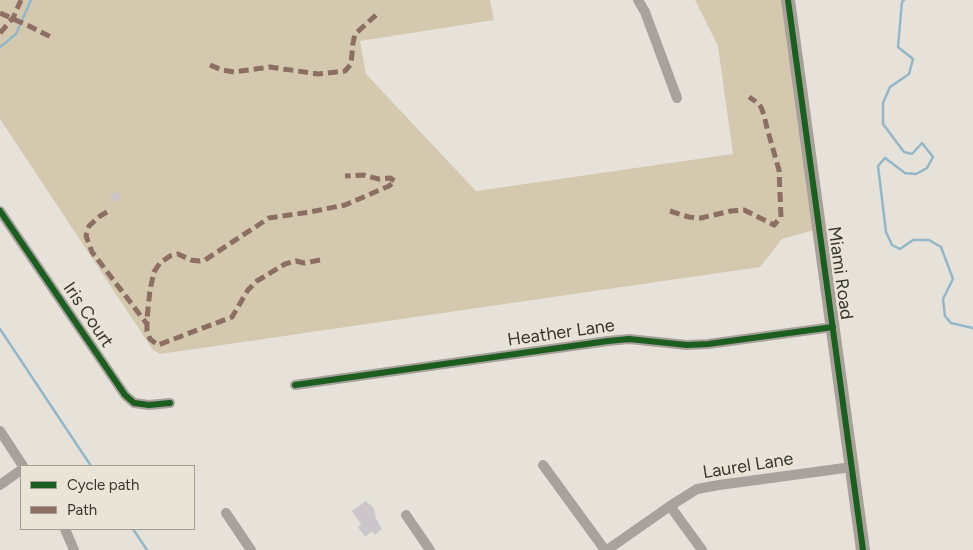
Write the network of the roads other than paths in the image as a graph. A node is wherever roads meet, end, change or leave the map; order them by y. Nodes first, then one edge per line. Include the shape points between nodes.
1 (638, 0) edge
2 (788, 0) edge
3 (677, 98) dead end
4 (0, 211) edge
5 (832, 327) junction
6 (295, 385) dead end
7 (170, 403) dead end
8 (0, 431) edge
9 (22, 465) edge
10 (543, 465) dead end
11 (852, 467) junction
12 (20, 471) edge
13 (0, 485) edge
14 (670, 506) junction
15 (226, 513) dead end
16 (406, 515) dead end
17 (65, 530) edge
18 (74, 550) edge
19 (251, 550) edge
20 (430, 550) edge
21 (606, 550) edge
22 (702, 550) edge
23 (863, 550) edge

1 - 3 street
2 - 5 street, Miami Road
4 - 7 street, Iris Court via 124,395 134,403 149,406
5 - 6 street, Heather Lane via 708,344 629,339 608,341
5 - 11 street, Miami Road
8 - 9 street
10 - 21 street
11 - 14 street, Laurel Lane via 697,489
11 - 23 street, Miami Road
12 - 13 street
14 - 21 street, Laurel Lane
14 - 22 street
15 - 19 street
16 - 20 street
17 - 18 street

